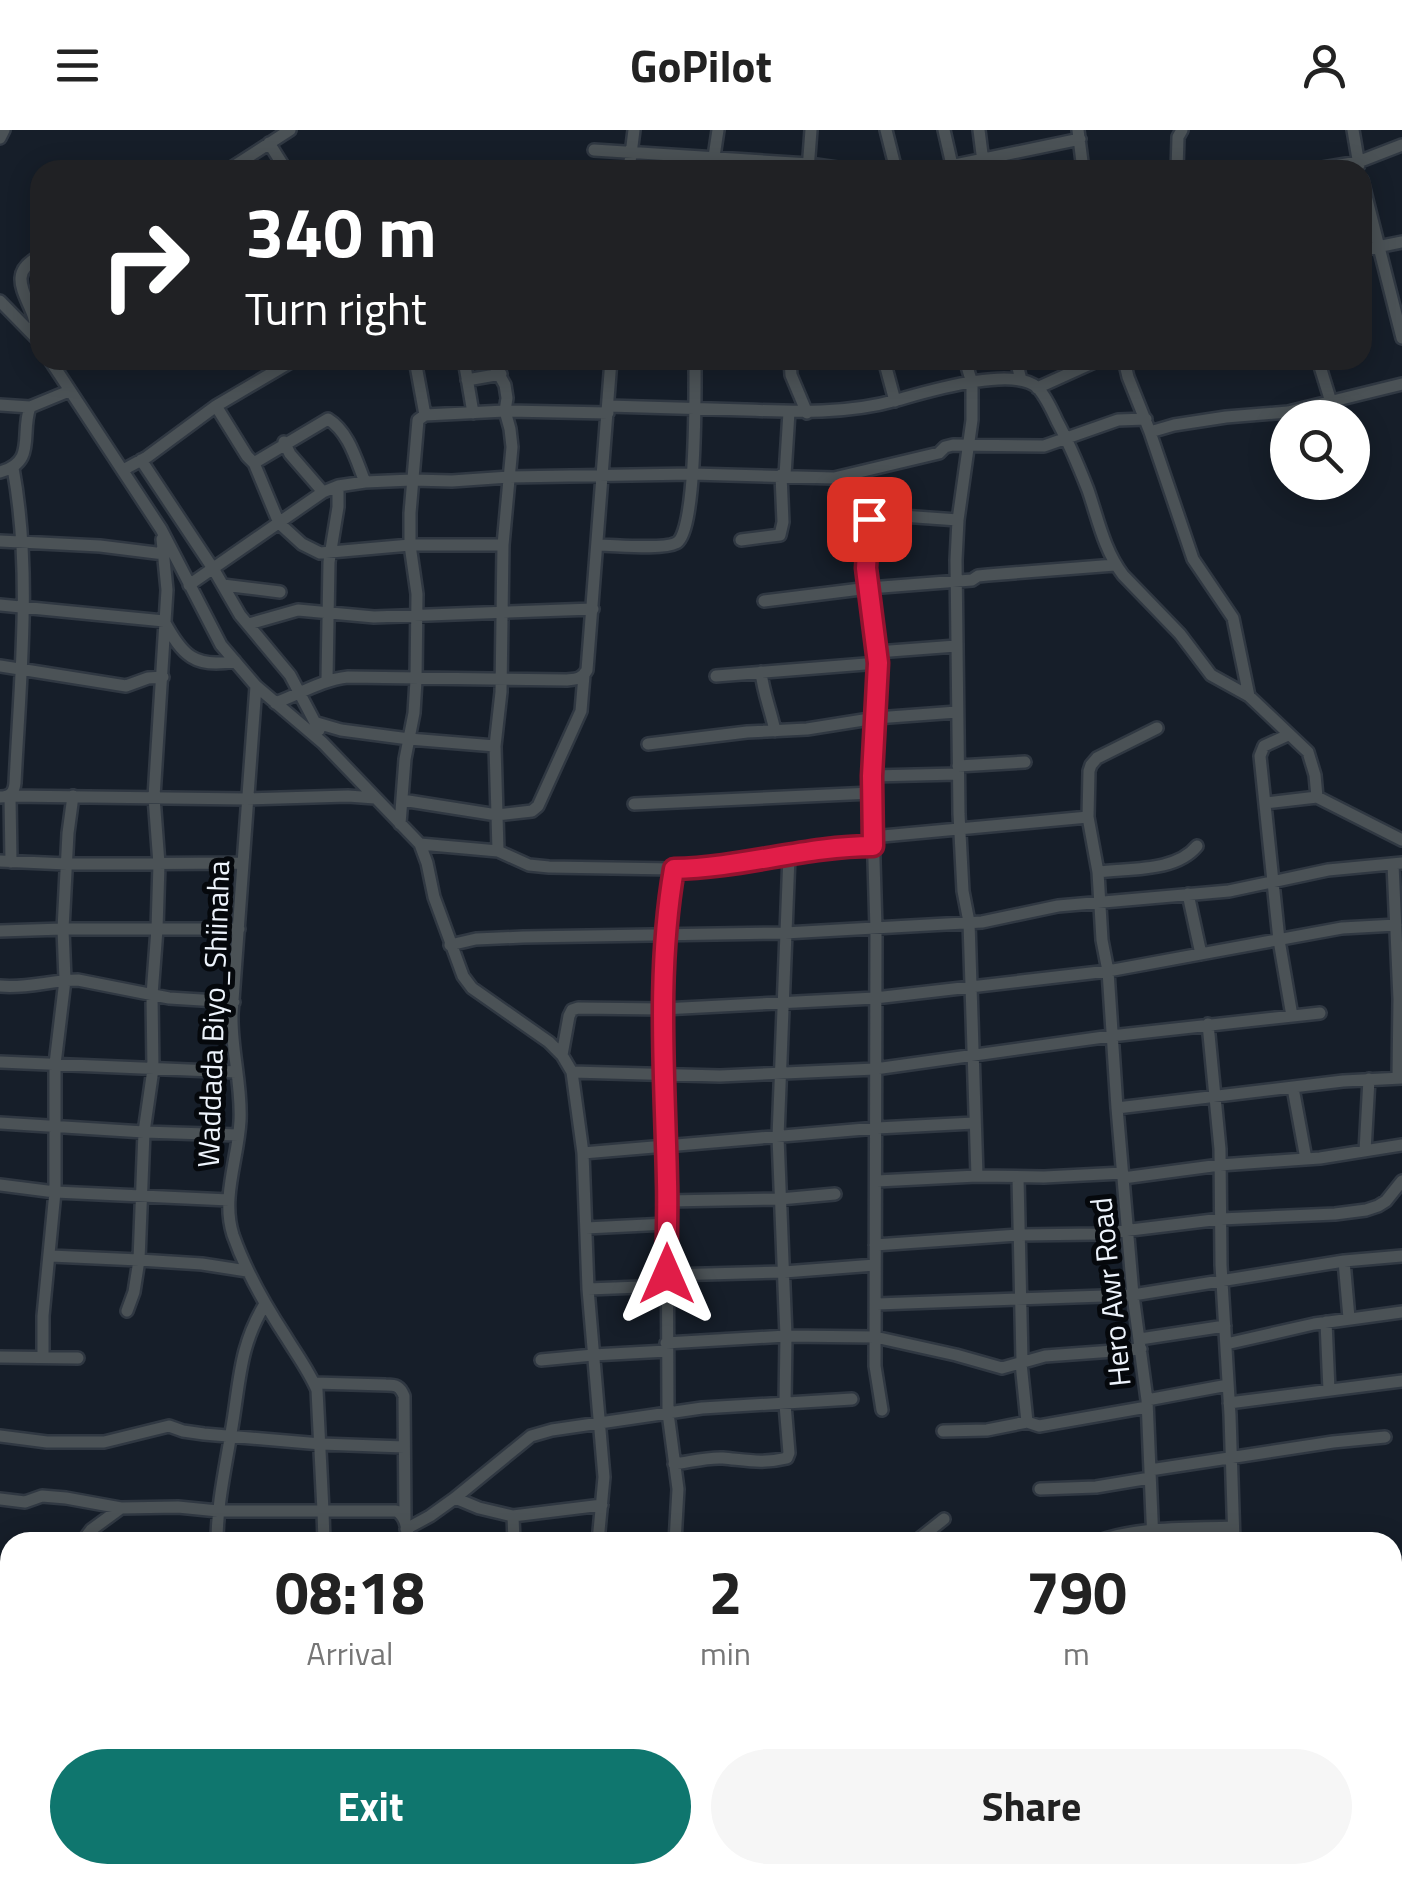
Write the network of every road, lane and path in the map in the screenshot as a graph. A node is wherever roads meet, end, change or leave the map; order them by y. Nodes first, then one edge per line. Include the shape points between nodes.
1 (4, 130) edge
2 (290, 130) edge
3 (634, 130) edge
4 (718, 130) edge
5 (811, 130) edge
6 (886, 130) edge
7 (944, 130) edge
8 (980, 130) edge
9 (1182, 130) edge
10 (1353, 130) edge
11 (1078, 134) edge
12 (0, 138) edge
13 (269, 143) junction
14 (1402, 146) edge
15 (594, 150) dead end
16 (632, 153) junction
17 (243, 160) edge
18 (280, 160) edge
19 (631, 160) edge
20 (684, 160) edge
21 (714, 160) edge
22 (809, 160) edge
23 (894, 160) edge
24 (951, 160) edge
25 (983, 160) edge
26 (996, 160) edge
27 (1082, 160) edge
28 (1177, 160) edge
29 (1358, 160) edge
30 (1372, 160) edge
31 (1372, 222) edge
32 (1402, 242) edge
33 (1378, 247) junction
34 (1372, 248) edge
35 (30, 262) edge
36 (0, 301) edge
37 (30, 307) edge
38 (30, 333) edge
39 (1402, 338) edge
40 (56, 370) edge
41 (279, 370) edge
42 (416, 370) edge
43 (466, 370) edge
44 (497, 370) edge
45 (610, 370) edge
46 (695, 370) edge
47 (791, 370) edge
48 (887, 370) edge
49 (968, 370) edge
50 (1018, 370) edge
51 (1077, 370) edge
52 (1126, 370) edge
53 (1321, 370) edge
54 (501, 374) junction
55 (467, 380) junction
56 (1021, 380) junction
57 (972, 383) junction
58 (1402, 384) edge
59 (1038, 388) junction
60 (69, 391) junction
61 (1331, 400) edge
62 (1340, 400) edge
63 (895, 401) junction
64 (0, 404) edge
65 (30, 406) junction
66 (216, 406) junction
67 (694, 408) junction
68 (608, 409) junction
69 (505, 411) junction
70 (789, 412) junction
71 (807, 413) junction
72 (1270, 413) edge
73 (473, 414) junction
74 (424, 415) junction
75 (1148, 425) junction
76 (1067, 439) junction
77 (284, 442) junction
78 (968, 444) junction
79 (140, 460) junction
80 (254, 462) junction
81 (6, 470) edge
82 (124, 470) junction
83 (604, 474) junction
84 (692, 474) junction
85 (783, 475) junction
86 (509, 476) junction
87 (412, 480) junction
88 (364, 482) junction
89 (338, 486) junction
90 (323, 492) junction
91 (958, 520) junction
92 (279, 523) junction
93 (161, 530) junction
94 (741, 540) dead end
95 (0, 541) edge
96 (20, 542) junction
97 (410, 545) junction
98 (598, 545) junction
99 (503, 546) junction
100 (331, 552) junction
101 (164, 554) junction
102 (1115, 565) junction
103 (214, 570) junction
104 (956, 581) junction
105 (189, 585) junction
106 (222, 585) junction
107 (869, 588) junction
108 (280, 592) dead end
109 (764, 601) dead end
110 (0, 604) edge
111 (23, 607) junction
112 (593, 610) junction
113 (501, 611) junction
114 (328, 613) junction
115 (416, 614) junction
116 (164, 620) junction
117 (249, 624) junction
118 (221, 645) junction
119 (956, 646) junction
120 (877, 658) junction
121 (236, 661) junction
122 (200, 663) junction
123 (0, 666) edge
124 (20, 668) junction
125 (761, 672) junction
126 (584, 676) junction
127 (716, 676) dead end
128 (163, 677) junction
129 (500, 678) junction
130 (327, 679) junction
131 (416, 680) junction
132 (256, 686) junction
133 (300, 694) junction
134 (1249, 696) junction
135 (274, 703) junction
136 (957, 712) junction
137 (876, 718) junction
138 (317, 723) junction
139 (1157, 728) dead end
140 (775, 731) junction
141 (0, 732) edge
142 (17, 734) junction
143 (1288, 735) junction
144 (409, 739) junction
145 (323, 743) junction
146 (648, 744) dead end
147 (495, 746) junction
148 (1025, 762) dead end
149 (958, 770) junction
150 (872, 776) junction
151 (872, 793) junction
152 (5, 796) edge
153 (73, 796) junction
154 (154, 797) junction
155 (375, 798) junction
156 (1317, 798) junction
157 (247, 799) junction
158 (402, 800) junction
159 (1266, 803) junction
160 (634, 804) dead end
161 (497, 815) junction
162 (1088, 816) junction
163 (400, 824) junction
164 (959, 829) junction
165 (1402, 840) edge
166 (873, 841) junction
167 (420, 844) junction
168 (1197, 846) dead end
169 (498, 850) junction
170 (789, 856) junction
171 (6, 862) edge
172 (243, 863) junction
173 (1398, 863) edge
174 (66, 864) junction
175 (158, 864) junction
176 (674, 869) junction
177 (1098, 872) junction
178 (1274, 883) junction
179 (1188, 894) junction
180 (1099, 903) junction
181 (969, 922) junction
182 (1396, 925) junction
183 (876, 928) junction
184 (63, 929) junction
185 (158, 929) junction
186 (238, 929) junction
187 (0, 931) edge
188 (786, 933) junction
189 (664, 936) junction
190 (1279, 940) junction
191 (1400, 940) edge
192 (450, 945) junction
193 (1201, 954) junction
194 (1108, 971) junction
195 (65, 980) junction
196 (0, 986) edge
197 (970, 988) junction
198 (152, 995) junction
199 (876, 998) junction
200 (1401, 999) edge
201 (234, 1002) junction
202 (784, 1003) junction
203 (663, 1010) junction
204 (1320, 1013) dead end
205 (1292, 1016) junction
206 (1208, 1024) junction
207 (1111, 1036) junction
208 (562, 1055) junction
209 (973, 1056) junction
210 (0, 1062) edge
211 (56, 1064) junction
212 (153, 1069) junction
213 (875, 1069) junction
214 (236, 1072) junction
215 (572, 1072) junction
216 (663, 1074) junction
217 (781, 1074) junction
218 (1400, 1078) edge
219 (1369, 1080) junction
220 (1293, 1088) junction
221 (1216, 1098) junction
222 (1116, 1108) junction
223 (0, 1123) edge
224 (974, 1123) junction
225 (54, 1125) junction
226 (877, 1128) junction
227 (144, 1132) junction
228 (238, 1136) junction
229 (778, 1137) junction
230 (1402, 1145) edge
231 (664, 1146) junction
232 (1364, 1151) junction
233 (583, 1153) junction
234 (1306, 1159) junction
235 (1220, 1165) junction
236 (977, 1176) junction
237 (1123, 1176) junction
238 (1018, 1177) junction
239 (876, 1181) junction
240 (1402, 1181) edge
241 (0, 1185) edge
242 (55, 1192) junction
243 (835, 1194) dead end
244 (143, 1195) junction
245 (780, 1199) junction
246 (229, 1200) junction
247 (667, 1200) junction
248 (1221, 1219) junction
249 (666, 1224) junction
250 (586, 1228) junction
251 (1127, 1231) junction
252 (1019, 1235) junction
253 (875, 1245) junction
254 (50, 1256) junction
255 (1402, 1256) edge
256 (138, 1260) junction
257 (1344, 1262) junction
258 (875, 1264) junction
259 (247, 1271) junction
260 (784, 1272) junction
261 (667, 1280) junction
262 (1222, 1282) junction
263 (588, 1289) junction
264 (1133, 1296) junction
265 (1022, 1300) junction
266 (265, 1304) junction
267 (876, 1304) junction
268 (127, 1311) dead end
269 (1402, 1312) edge
270 (1349, 1318) junction
271 (1326, 1322) junction
272 (1224, 1326) junction
273 (786, 1336) junction
274 (875, 1337) junction
275 (1141, 1344) junction
276 (1226, 1344) junction
277 (666, 1347) junction
278 (592, 1354) junction
279 (43, 1356) junction
280 (0, 1357) edge
281 (78, 1358) dead end
282 (541, 1360) dead end
283 (1022, 1362) junction
284 (1402, 1381) edge
285 (314, 1383) junction
286 (1228, 1385) junction
287 (1329, 1390) junction
288 (852, 1398) dead end
289 (1147, 1403) junction
290 (1230, 1403) junction
291 (785, 1404) junction
292 (882, 1410) dead end
293 (668, 1413) junction
294 (1027, 1422) junction
295 (599, 1423) junction
296 (943, 1431) dead end
297 (0, 1436) edge
298 (231, 1436) junction
299 (1386, 1438) dead end
300 (320, 1444) junction
301 (404, 1447) junction
302 (1231, 1457) junction
303 (674, 1464) junction
304 (1150, 1474) junction
305 (1040, 1489) dead end
306 (455, 1498) junction
307 (0, 1499) edge
308 (602, 1505) junction
309 (120, 1508) junction
310 (218, 1511) junction
311 (323, 1511) junction
312 (513, 1516) junction
313 (944, 1519) dead end
314 (1233, 1526) junction
315 (406, 1530) edge
316 (90, 1532) edge
317 (217, 1532) edge
318 (324, 1532) edge
319 (514, 1532) edge
320 (599, 1532) edge
321 (676, 1532) edge
322 (928, 1532) edge
323 (1153, 1532) edge
324 (1185, 1532) edge
325 (1233, 1532) edge

1 - 12 street
2 - 13 street
3 - 16 street
4 - 21 street
5 - 22 street
6 - 23 street
7 - 24 street
8 - 25 street
9 - 28 street
10 - 29 street
11 - 26 street
11 - 27 street
13 - 17 street
13 - 18 street
14 - 30 street
15 - 16 street
16 - 19 street
16 - 20 street
31 - 33 street
32 - 33 street
33 - 34 street
33 - 39 street
35 - 37 street via 20,285
36 - 38 street
40 - 60 street
41 - 66 street
42 - 74 street
43 - 55 street
44 - 54 street
45 - 68 street
46 - 67 street
47 - 71 street
48 - 63 street
49 - 57 street
50 - 56 street
51 - 59 street
52 - 75 street
53 - 61 street
54 - 55 street
54 - 69 street
55 - 73 street
56 - 57 street
56 - 59 street
57 - 63 street
57 - 78 street
58 - 62 street
59 - 76 street
60 - 65 street
60 - 82 street
63 - 71 street
64 - 65 street
65 - 81 street via 24,456
66 - 79 street
66 - 80 street
67 - 68 street
67 - 70 street
67 - 84 street
68 - 69 street
68 - 83 street
69 - 73 street
69 - 86 street
70 - 71 street
70 - 85 street
72 - 75 street
73 - 74 street
74 - 87 street
75 - 76 street via 1118,420
75 - 134 street via 1193,559 1233,618
76 - 78 street via 1044,446
76 - 102 street
77 - 80 street
77 - 88 street via 331,420
77 - 90 street
78 - 85 street via 834,478
78 - 91 street
79 - 82 street
79 - 103 street
80 - 92 street
81 - 96 street via 20,510
82 - 93 street
83 - 84 street
83 - 86 street
83 - 98 street
84 - 85 street
84 - 98 street via 687,526 678,543
85 - 94 street via 780,535
86 - 87 street
86 - 99 street
87 - 88 street
87 - 97 street
88 - 89 street
89 - 90 street
89 - 100 street
90 - 92 street
91 - 104 street
91 - 107 street via 874,514 867,535
92 - 100 street via 302,544
92 - 103 street
93 - 101 street
93 - 105 street
95 - 96 street
96 - 101 street
96 - 111 street
97 - 99 street
97 - 100 street
97 - 115 street
98 - 112 street
99 - 113 street
100 - 114 street
101 - 116 street
102 - 104 street
102 - 134 street via 1211,676
103 - 105 street
103 - 106 street
104 - 107 street
104 - 119 street
105 - 118 street
106 - 108 street
106 - 117 street
107 - 109 street
107 - 120 street
110 - 111 street
111 - 116 street
111 - 124 street
112 - 113 street
112 - 126 street
113 - 115 street
113 - 129 street
114 - 115 street
114 - 117 street via 298,610
114 - 130 street
115 - 131 street
116 - 122 street via 177,645
116 - 128 street
117 - 133 street
118 - 121 street
118 - 122 street
119 - 120 street
119 - 136 street
120 - 125 street
120 - 137 street
121 - 122 street
121 - 132 street
123 - 124 street
124 - 128 street via 126,686
124 - 142 street
125 - 127 street
125 - 140 street
126 - 129 street
126 - 161 street via 578,721 538,806
128 - 154 street
129 - 131 street
129 - 147 street
130 - 131 street
130 - 133 street
131 - 144 street
132 - 135 street
132 - 157 street, Waddada Biyo_Shiinaha
133 - 135 street
133 - 138 street
134 - 143 street
135 - 145 street
136 - 137 street
136 - 149 street
137 - 140 street
137 - 150 street
138 - 144 street
138 - 145 street
139 - 162 street, Hero Awr Road via 1091,765
140 - 146 street
141 - 142 street
142 - 152 street via 14,792
143 - 156 street via 1308,752
143 - 159 street via 1264,746 1260,756
144 - 147 street
144 - 158 street
145 - 155 street
147 - 161 street
148 - 149 street
149 - 150 street
149 - 164 street
150 - 151 street
151 - 160 street
151 - 166 street
152 - 153 street
152 - 171 street
153 - 154 street
153 - 174 street
154 - 157 street
154 - 175 street
155 - 157 street
155 - 163 street
156 - 159 street
156 - 165 street
157 - 172 street, Waddada Biyo_Shiinaha
158 - 161 street
158 - 163 street
159 - 178 street
161 - 169 street
162 - 164 street
162 - 177 street, Hero Awr Road
163 - 167 street
164 - 166 street
164 - 181 street
166 - 170 street
166 - 183 street
167 - 169 street
167 - 192 street
168 - 177 street via 1174,862
169 - 176 street via 529,865
170 - 176 street
170 - 188 street
171 - 174 street
172 - 175 street
172 - 186 street, Waddada Biyo_Shiinaha
173 - 178 street
173 - 182 street
174 - 175 street
174 - 184 street
175 - 185 street
176 - 189 street
177 - 180 street, Hero Awr Road
178 - 179 street
178 - 190 street
179 - 180 street
179 - 193 street
180 - 181 street
180 - 194 street, Hero Awr Road
181 - 183 street
181 - 197 street
182 - 190 street
182 - 191 street
183 - 188 street
183 - 199 street
184 - 185 street
184 - 187 street
184 - 195 street
185 - 186 street
185 - 198 street
186 - 201 street, Waddada Biyo_Shiinaha
188 - 189 street
188 - 202 street
189 - 192 street via 523,936
189 - 203 street
190 - 193 street
190 - 205 street
191 - 200 street
192 - 208 street via 472,988
193 - 194 street
194 - 197 street
194 - 207 street, Hero Awr Road
195 - 196 street
195 - 198 street
195 - 211 street
197 - 199 street
197 - 209 street
198 - 201 street
198 - 212 street
199 - 202 street
199 - 213 street
200 - 218 street
201 - 214 street, Waddada Biyo_Shiinaha
202 - 203 street
202 - 217 street
203 - 208 street via 578,1008 569,1016
203 - 216 street
204 - 205 street
205 - 206 street
206 - 207 street
206 - 221 street
207 - 209 street
207 - 222 street, Hero Awr Road
208 - 215 street
209 - 213 street
209 - 224 street
210 - 211 street
211 - 212 street
211 - 225 street
212 - 214 street
212 - 227 street
213 - 217 street
213 - 226 street
214 - 228 street, Waddada Biyo_Shiinaha
215 - 216 street
215 - 233 street
216 - 217 street
216 - 231 street
217 - 229 street
218 - 219 street
219 - 220 street
219 - 232 street
220 - 221 street
220 - 234 street
221 - 222 street
221 - 235 street
222 - 237 street, Hero Awr Road
223 - 225 street
224 - 226 street
224 - 236 street
225 - 227 street
225 - 242 street
226 - 229 street
226 - 239 street
227 - 228 street
227 - 244 street
228 - 246 street, Waddada Biyo_Shiinaha
229 - 231 street
229 - 245 street
230 - 232 street
231 - 233 street
231 - 247 street
232 - 234 street
233 - 250 street
234 - 235 street
235 - 237 street
235 - 248 street
236 - 238 street
236 - 239 street
237 - 238 street
237 - 251 street, Hero Awr Road
238 - 252 street
239 - 253 street
240 - 248 street via 1386,1201 1366,1210
241 - 242 street
242 - 244 street
242 - 254 street
243 - 245 street
244 - 246 street
244 - 256 street
245 - 247 street
245 - 260 street
246 - 259 street, Waddada Biyo_Shiinaha via 231,1230
247 - 249 street
248 - 251 street
248 - 262 street
249 - 250 street
249 - 261 street
250 - 263 street
251 - 252 street
251 - 264 street, Hero Awr Road
252 - 253 street
252 - 265 street
253 - 258 street
254 - 256 street
254 - 279 street
255 - 257 street
256 - 259 street
256 - 268 street
257 - 262 street
257 - 270 street
258 - 260 street
258 - 267 street
259 - 266 street, Waddada Biyo_Shiinaha
260 - 261 street
260 - 273 street
261 - 263 street
261 - 277 street
262 - 264 street
262 - 272 street
263 - 278 street
264 - 265 street
264 - 275 street, Hero Awr Road
265 - 267 street
265 - 283 street
266 - 285 street, Waddada Biyo_Shiinaha
266 - 298 street via 240,1363
267 - 274 street
269 - 270 street
270 - 271 street
271 - 276 street
271 - 287 street
272 - 275 street
272 - 276 street
273 - 274 street
273 - 277 street
273 - 291 street
274 - 283 street via 1002,1368
274 - 292 street
275 - 283 street
275 - 289 street, Hero Awr Road
276 - 286 street
277 - 278 street
277 - 293 street
278 - 282 street
278 - 295 street
279 - 280 street
279 - 281 street
283 - 294 street
284 - 287 street
285 - 300 street, Waddada Biyo_Shiinaha
285 - 301 street via 398,1386
286 - 289 street
286 - 290 street
287 - 290 street
288 - 291 street
289 - 294 street via 1039,1426
289 - 304 street, Hero Awr Road
290 - 302 street
291 - 293 street
291 - 303 street via 787,1458
293 - 295 street
293 - 303 street
294 - 296 street
295 - 306 street via 531,1436
295 - 308 street
297 - 298 street via 104,1442 162,1426
298 - 300 street
298 - 310 street
299 - 302 street
300 - 301 street
300 - 311 street, Waddada Biyo_Shiinaha
301 - 315 street
302 - 304 street
302 - 314 street
303 - 321 street
304 - 305 street via 1096,1487
304 - 323 street, Hero Awr Road
306 - 312 street
306 - 315 street
307 - 309 street via 42,1496
308 - 312 street
308 - 320 street
309 - 310 street
309 - 316 street
310 - 311 street
310 - 317 street
311 - 315 street via 396,1511
311 - 318 street, Waddada Biyo_Shiinaha
312 - 319 street
313 - 322 street
314 - 324 street
314 - 325 street

